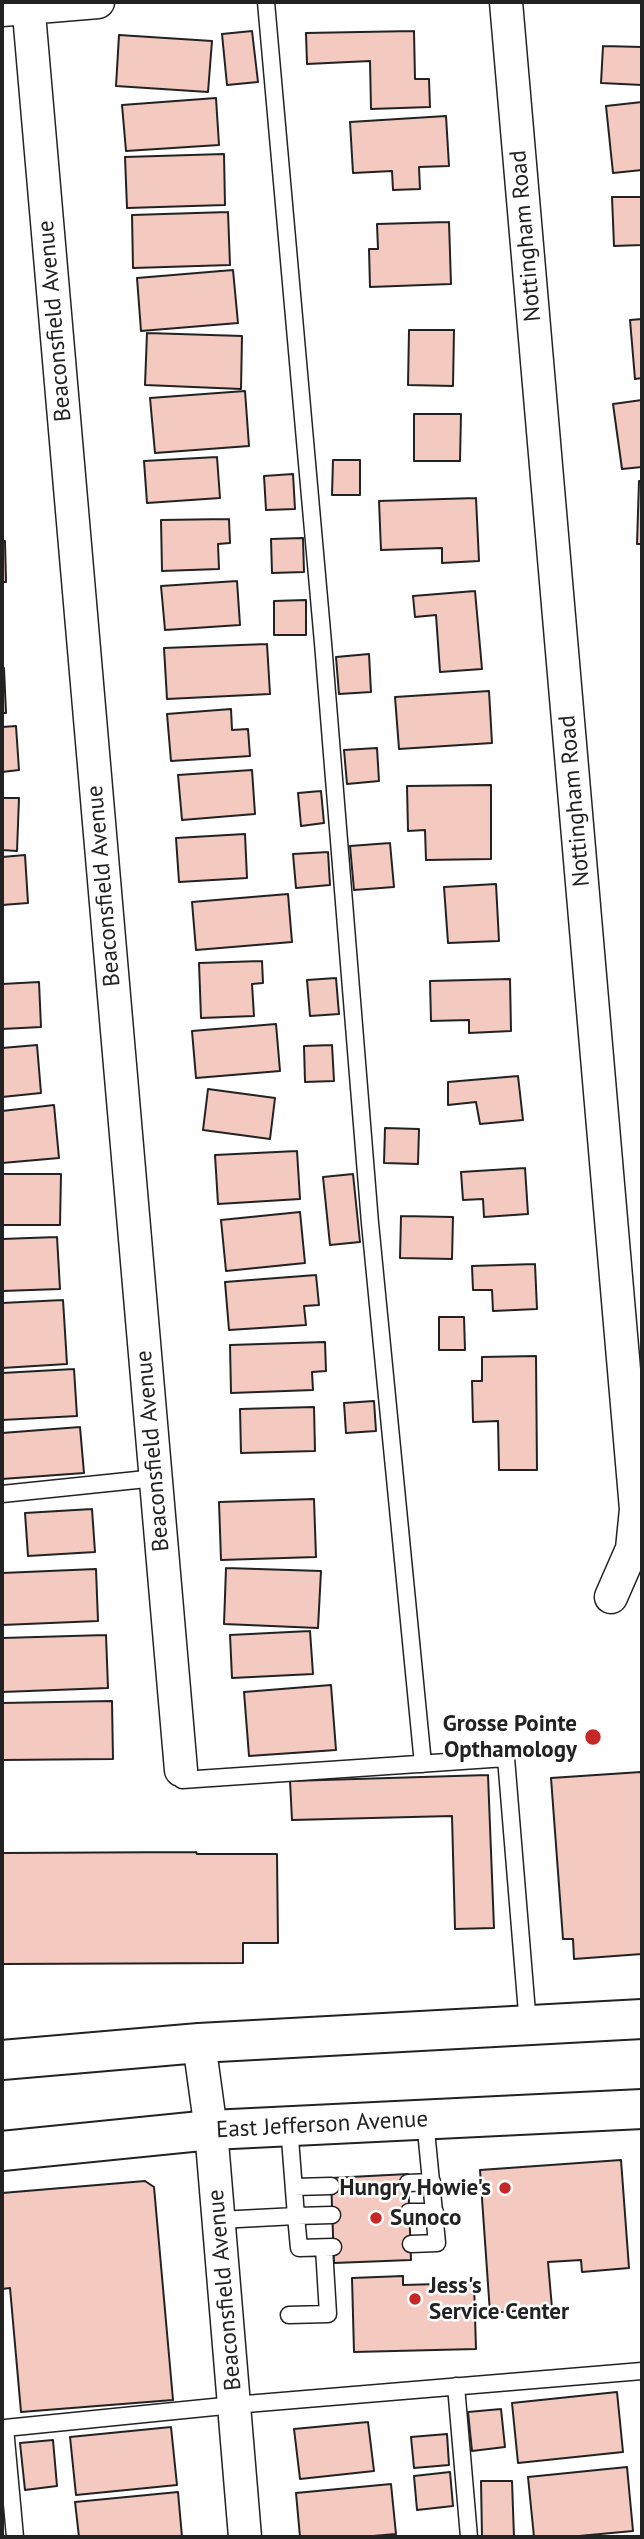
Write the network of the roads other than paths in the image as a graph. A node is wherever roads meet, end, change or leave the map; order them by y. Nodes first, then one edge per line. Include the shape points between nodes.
1 (98, 2) edge
2 (266, 2) edge
3 (506, 2) edge
4 (19, 6) edge
5 (156, 1478) junction
6 (2, 1494) edge
7 (611, 1597) dead end
8 (423, 1764) junction
9 (181, 1770) joint
10 (642, 2019) edge
11 (528, 2025) junction
12 (199, 2043) junction
13 (2, 2060) edge
14 (642, 2109) edge
15 (425, 2119) junction
16 (289, 2126) junction
17 (211, 2130) junction
18 (2, 2151) edge
19 (432, 2182) junction
20 (408, 2183) dead end
21 (331, 2186) dead end
22 (294, 2187) junction
23 (410, 2211) dead end
24 (435, 2212) junction
25 (332, 2215) dead end
26 (296, 2217) junction
27 (219, 2220) junction
28 (411, 2244) dead end
29 (289, 2315) dead end
30 (642, 2371) edge
31 (456, 2386) junction
32 (234, 2405) junction
33 (15, 2537) edge
34 (245, 2537) edge
35 (469, 2537) edge

1 - 4 street
2 - 8 lane via 370,1223
3 - 7 street, Nottingham Road via 636,1509 632,1549
4 - 5 street, Beaconsfield Avenue
5 - 6 lane
5 - 9 street, Beaconsfield Avenue
8 - 9 lane via 182,1780
8 - 11 lane via 506,1758
10 - 11 main road
11 - 12 main road
12 - 13 main road
12 - 17 street, Beaconsfield Avenue
14 - 15 main road, East Jefferson Avenue
15 - 16 main road, East Jefferson Avenue
15 - 19 lane
16 - 17 main road, East Jefferson Avenue
16 - 22 lane
17 - 18 main road, East Jefferson Avenue
17 - 27 street, Beaconsfield Avenue
19 - 20 lane
19 - 24 lane
21 - 22 lane
22 - 26 lane
23 - 24 lane
24 - 28 lane via 436,2243
25 - 26 lane
26 - 27 lane
26 - 29 lane via 299,2248 329,2247 328,2314
27 - 32 street, Beaconsfield Avenue
30 - 31 lane
31 - 32 lane
31 - 35 lane
32 - 33 lane via 5,2428
32 - 34 street, Beaconsfield Avenue

